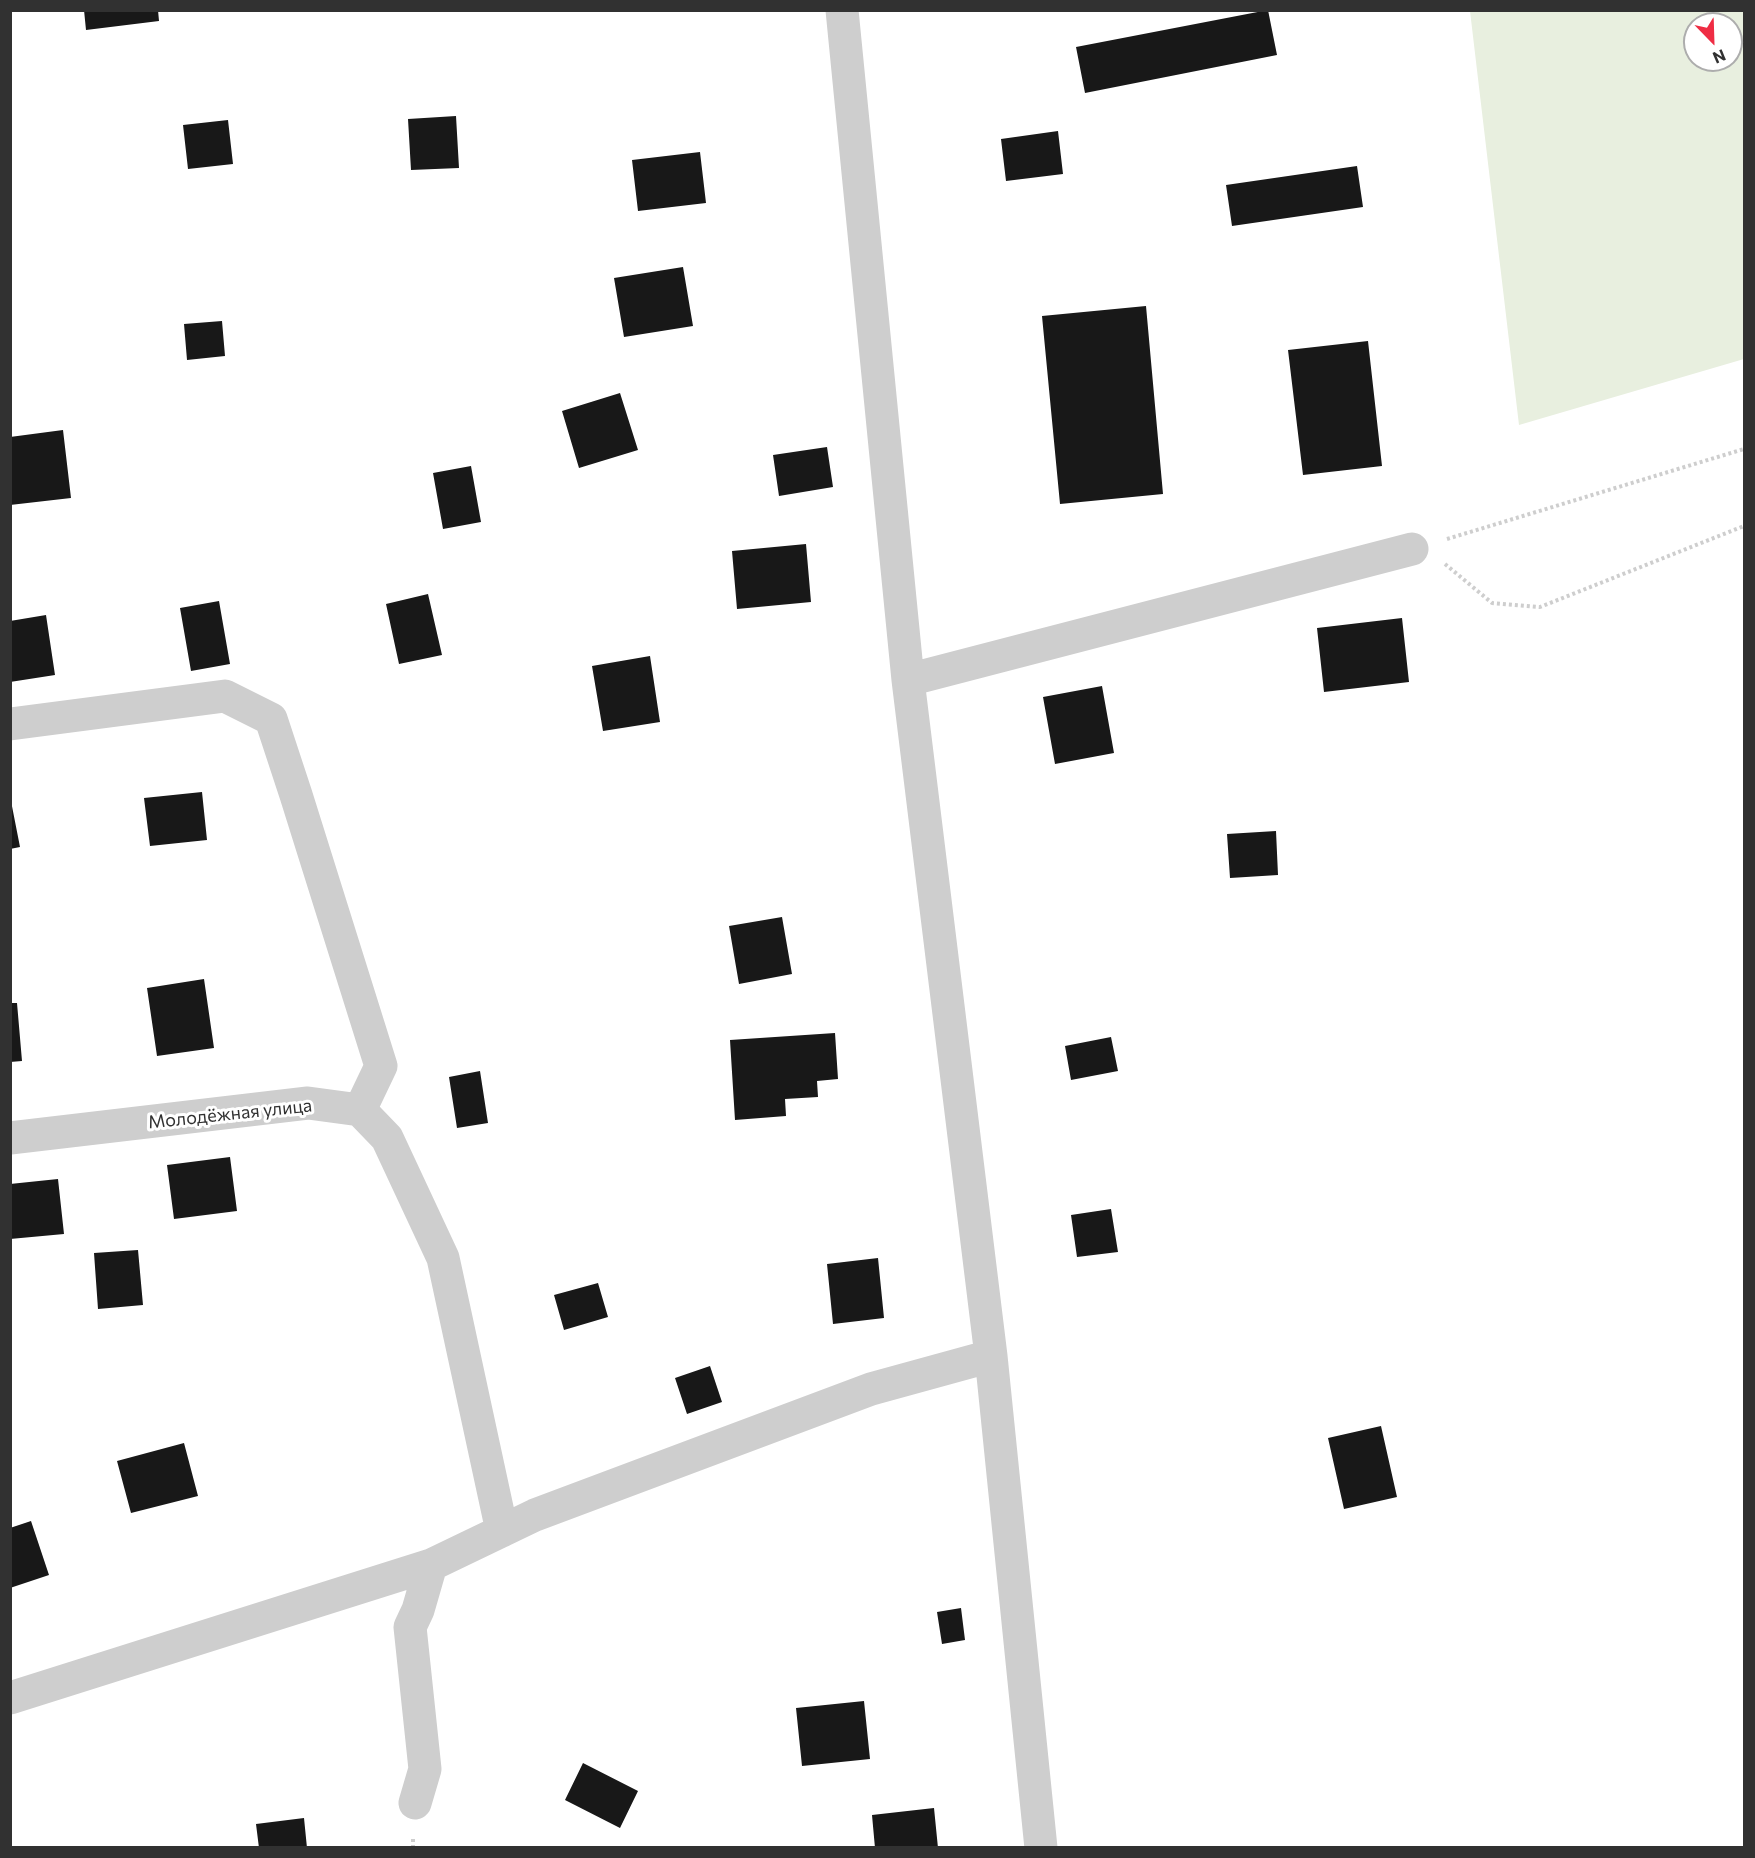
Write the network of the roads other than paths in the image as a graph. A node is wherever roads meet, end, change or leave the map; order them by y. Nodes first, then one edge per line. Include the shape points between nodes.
1 (843, 10) edge
2 (1412, 549) road end
3 (908, 680) junction
4 (10, 724) edge
5 (360, 1110) junction
6 (10, 1138) edge
7 (991, 1356) junction
8 (502, 1531) junction
9 (431, 1565) junction
10 (10, 1698) edge
11 (415, 1803) dead end
12 (1041, 1848) edge

1 - 3 street
2 - 3 street
3 - 7 street
4 - 5 street via 225,696 270,719 381,1066
5 - 6 street, Молодёжная улица via 308,1103
5 - 8 street via 387,1138 442,1258
7 - 8 street via 871,1389 535,1515
7 - 12 street
8 - 9 street
9 - 10 street
9 - 11 street via 410,1627 425,1769

